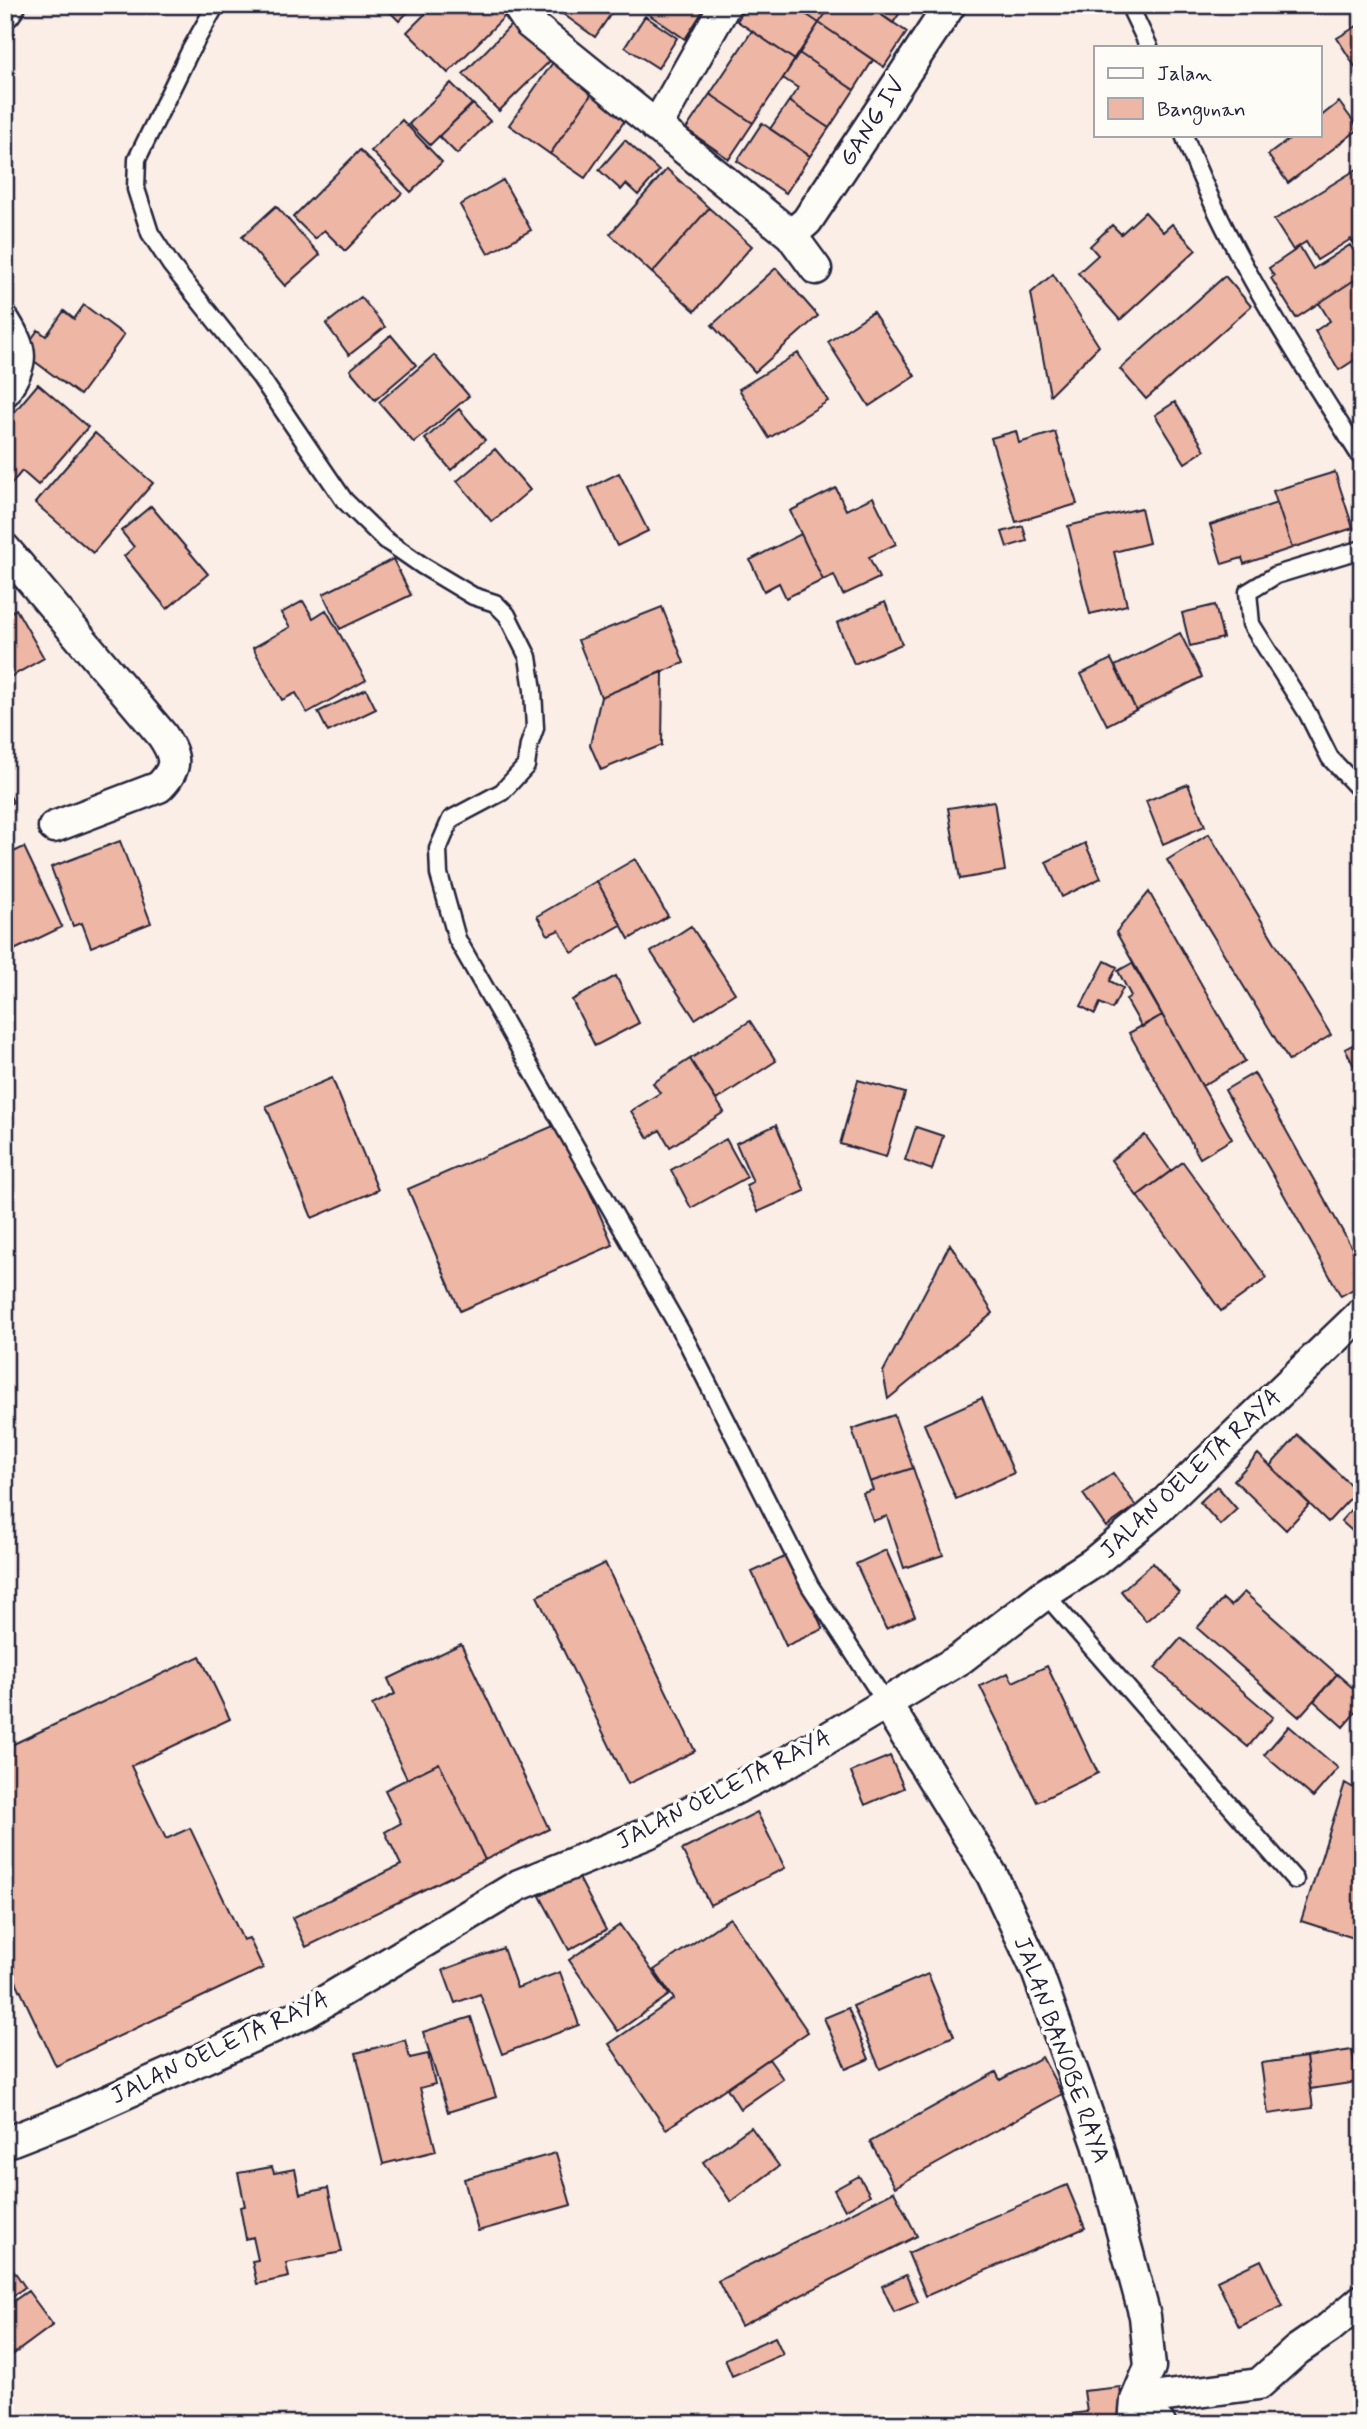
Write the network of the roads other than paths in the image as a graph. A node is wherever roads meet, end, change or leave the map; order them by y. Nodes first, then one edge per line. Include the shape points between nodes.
1 (9, 5) edge
2 (216, 5) edge
3 (517, 5) edge
4 (725, 5) edge
5 (950, 5) edge
6 (1129, 5) edge
7 (5, 12) edge
8 (1149, 46) edge
9 (656, 127) junction
10 (1184, 136) edge
11 (791, 235) junction
12 (816, 269) dead end
13 (5, 322) edge
14 (5, 391) edge
15 (1362, 459) edge
16 (5, 549) edge
17 (1362, 549) edge
18 (1362, 792) edge
19 (54, 827) dead end
20 (1362, 1313) edge
21 (1045, 1594) junction
22 (886, 1703) junction
23 (1295, 1880) dead end
24 (5, 2143) edge
25 (1362, 2300) edge
26 (1135, 2412) edge
27 (1160, 2424) edge

1 - 7 street
2 - 22 lane via 137,159 136,189 150,233 261,378 344,500 384,539 423,566 473,596 495,603 522,642 532,679 535,728 526,766 502,792 451,819 438,849 439,874 457,939 688,1344 810,1586
3 - 9 street via 529,23
4 - 9 street
5 - 11 street, GANG IV via 807,221
6 - 8 lane
9 - 11 street
10 - 15 lane via 1228,239
11 - 12 street
13 - 14 street via 21,356
16 - 19 street via 162,735 174,761 171,775 159,787
17 - 18 lane via 1276,575 1248,592 1251,624 1330,758
20 - 21 street, JALAN OELETA RAYA via 1155,1513
21 - 22 street, JALAN OELETA RAYA via 960,1659
21 - 23 lane
22 - 24 street, JALAN OELETA RAYA via 786,1763 648,1833 519,1885 307,2011 72,2118
22 - 26 street, JALAN BANOBE RAYA via 992,1875 1037,1971 1098,2144 1145,2316 1150,2367
25 - 26 street via 1259,2384
26 - 27 street

